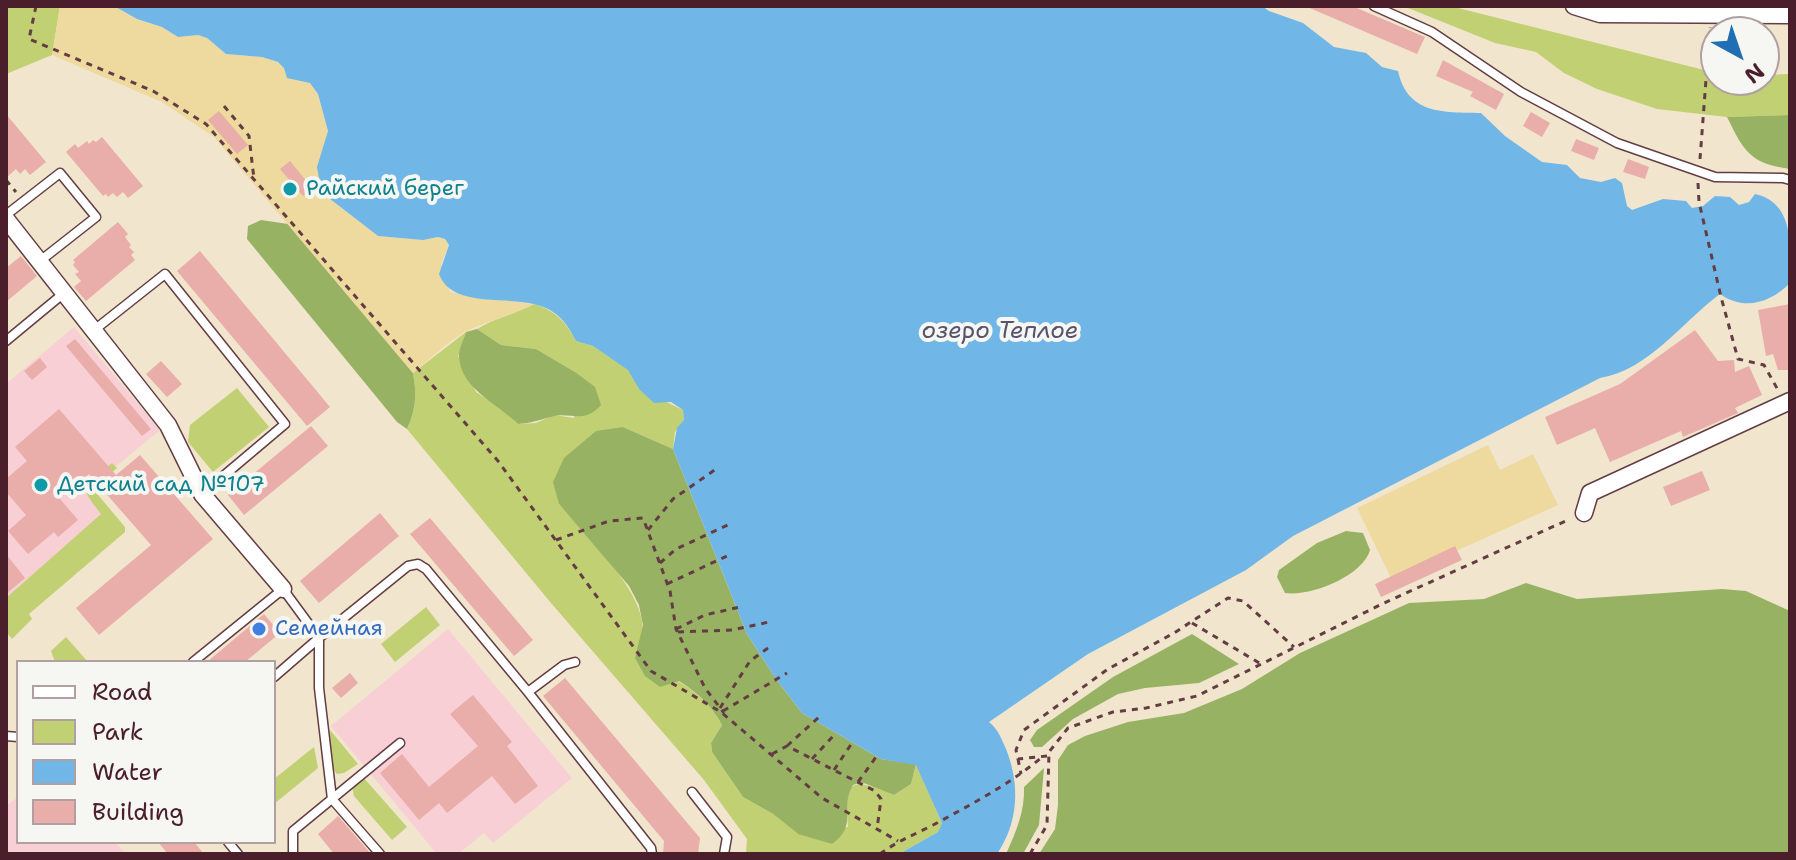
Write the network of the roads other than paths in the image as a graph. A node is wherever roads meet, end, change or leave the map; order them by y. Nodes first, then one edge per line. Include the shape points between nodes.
1 (1374, 6) edge
2 (1574, 6) edge
3 (1790, 15) edge
4 (1790, 180) edge
5 (6, 217) edge
6 (40, 261) junction
7 (65, 292) junction
8 (93, 331) junction
9 (6, 341) edge
10 (1788, 402) edge
11 (202, 494) junction
12 (1584, 513) road end
13 (283, 589) junction
14 (319, 638) junction
15 (195, 660) edge
16 (575, 662) dead end
17 (276, 675) edge
18 (528, 692) junction
19 (400, 743) dead end
20 (692, 792) dead end
21 (332, 799) junction
22 (293, 854) edge
23 (380, 854) edge
24 (652, 854) edge
25 (724, 854) edge

1 - 4 lane via 1432,32 1521,92 1617,143 1715,177
2 - 3 street via 1600,14
5 - 6 street
5 - 6 lane via 60,173 96,217
6 - 7 street
7 - 8 street
7 - 9 lane
8 - 11 street via 168,425
8 - 11 lane via 165,274 285,424
10 - 12 street via 1590,493
11 - 13 street
13 - 14 lane
13 - 15 lane
14 - 17 lane
14 - 18 lane via 408,566 418,564
14 - 21 lane via 319,688
16 - 18 lane
18 - 24 lane
19 - 21 lane
20 - 25 lane via 727,837
21 - 22 lane via 293,831
21 - 23 lane

